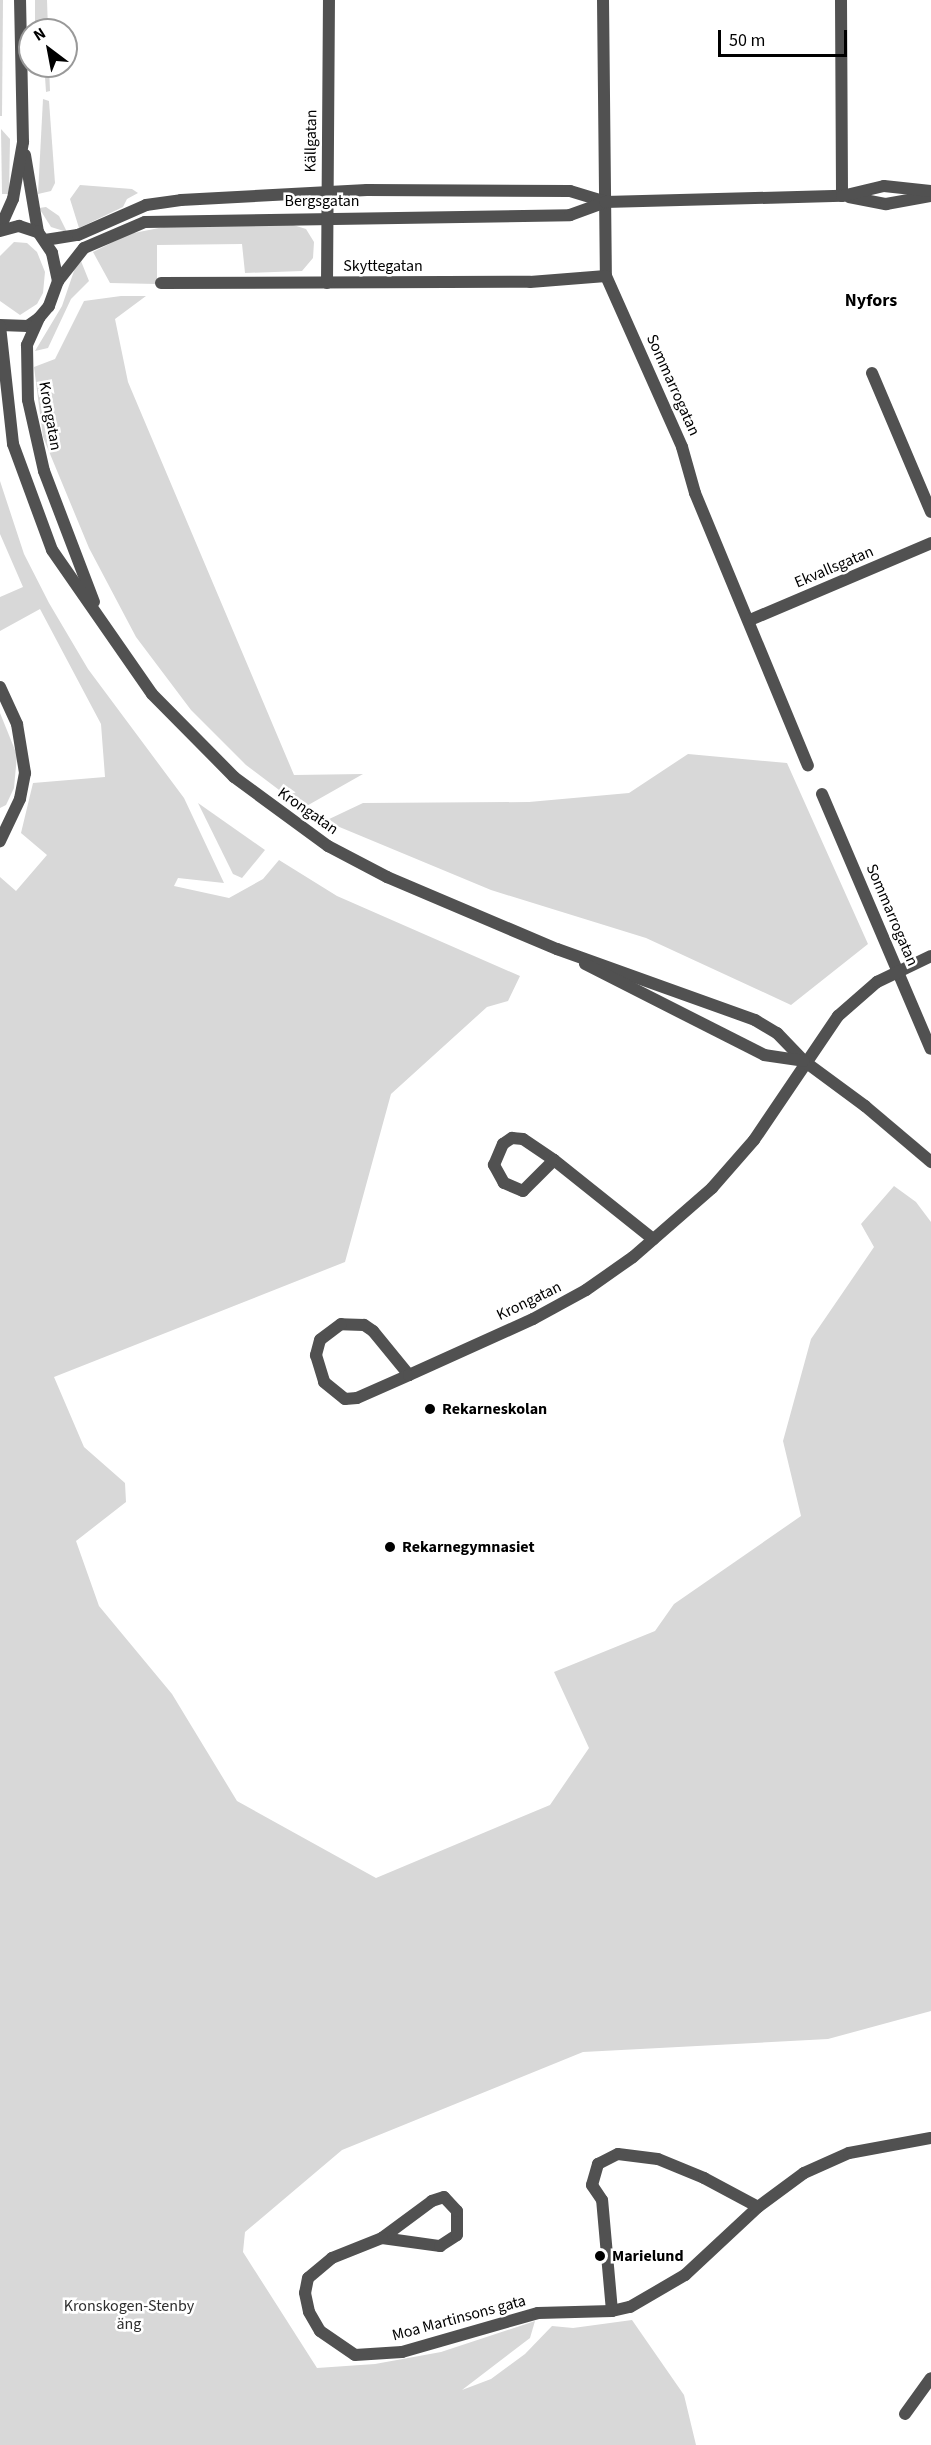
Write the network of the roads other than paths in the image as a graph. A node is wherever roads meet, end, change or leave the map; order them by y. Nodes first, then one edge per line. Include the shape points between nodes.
1 (20, 0) edge
2 (329, 0) edge
3 (603, 0) edge
4 (841, 0) edge
5 (23, 142) junction
6 (931, 191) edge
7 (326, 192) junction
8 (842, 196) junction
9 (931, 196) edge
10 (605, 202) junction
11 (327, 217) junction
12 (0, 230) edge
13 (41, 236) junction
14 (606, 276) junction
15 (58, 281) junction
16 (161, 283) dead end
17 (327, 283) junction
18 (39, 318) junction
19 (0, 326) edge
20 (872, 373) dead end
21 (931, 512) edge
22 (931, 543) edge
23 (101, 620) junction
24 (750, 620) junction
25 (0, 687) edge
26 (808, 766) dead end
27 (822, 794) dead end
28 (0, 841) edge
29 (557, 950) junction
30 (931, 956) edge
31 (898, 970) junction
32 (931, 1049) edge
33 (804, 1061) junction
34 (554, 1160) junction
35 (931, 1162) edge
36 (653, 1239) junction
37 (409, 1375) junction
38 (931, 2138) edge
39 (758, 2207) junction
40 (382, 2238) junction
41 (612, 2312) junction
42 (931, 2378) edge
43 (905, 2415) dead end

1 - 5 street
2 - 7 street, Källgatan
3 - 10 street, Sommarrogatan
4 - 8 street
5 - 12 street via 13,199
5 - 13 street
6 - 8 street, Bergsgatan via 884,186
7 - 10 street, Bergsgatan via 570,190
7 - 11 street, Källgatan
7 - 13 street, Bergsgatan via 146,205 78,236
8 - 9 street, Bergsgatan via 886,204
8 - 10 street, Bergsgatan
10 - 11 street, Bergsgatan via 570,215
10 - 14 street, Sommarrogatan
11 - 15 street, Bergsgatan via 145,222 84,248
11 - 17 street, Källgatan
12 - 13 street, Bergsgatan via 20,226
13 - 15 street via 55,260
14 - 17 street, Skyttegatan via 530,282
14 - 24 street, Sommarrogatan via 682,447 695,493
15 - 18 street, Bergsgatan via 49,306
16 - 17 street, Skyttegatan
18 - 19 street via 28,326
18 - 23 street, Krongatan via 27,345 28,400 44,471
19 - 23 street, Krongatan via 13,444 23,477 52,550
20 - 21 street
22 - 24 street, Ekvallsgatan
23 - 29 street, Krongatan via 152,694 173,717 234,777 275,810 328,846 387,877
24 - 26 street, Sommarrogatan
25 - 28 street via 17,724 25,773 20,799
27 - 31 street, Sommarrogatan
29 - 33 street, Krongatan via 764,1055
29 - 33 street, Krongatan via 755,1020 777,1033
30 - 31 street
31 - 32 street, Sommarrogatan
31 - 33 street via 877,982 838,1016
33 - 35 street, Krongatan
33 - 36 street, Krongatan via 754,1140 712,1188
34 - 34 street via 523,1139 512,1138 496,1154 494,1165 504,1183 523,1191
34 - 36 street
36 - 37 street, Krongatan via 609,1275 563,1303
37 - 37 street, Krongatan via 364,1325 341,1324 320,1340 317,1369 333,1393 345,1399 357,1398
38 - 39 street, Moa Martinsons gata via 849,2153 826,2162 785,2185
39 - 41 street, Moa Martinsons gata via 663,2290
39 - 41 street via 658,2159 618,2154 598,2164 592,2185 602,2200
40 - 40 street, Moa Martinsons gata via 432,2200 444,2197 457,2211 457,2235 440,2246
40 - 41 street, Moa Martinsons gata via 332,2258 308,2278 305,2293 309,2312 320,2331 355,2355 402,2352 538,2313
42 - 43 street

